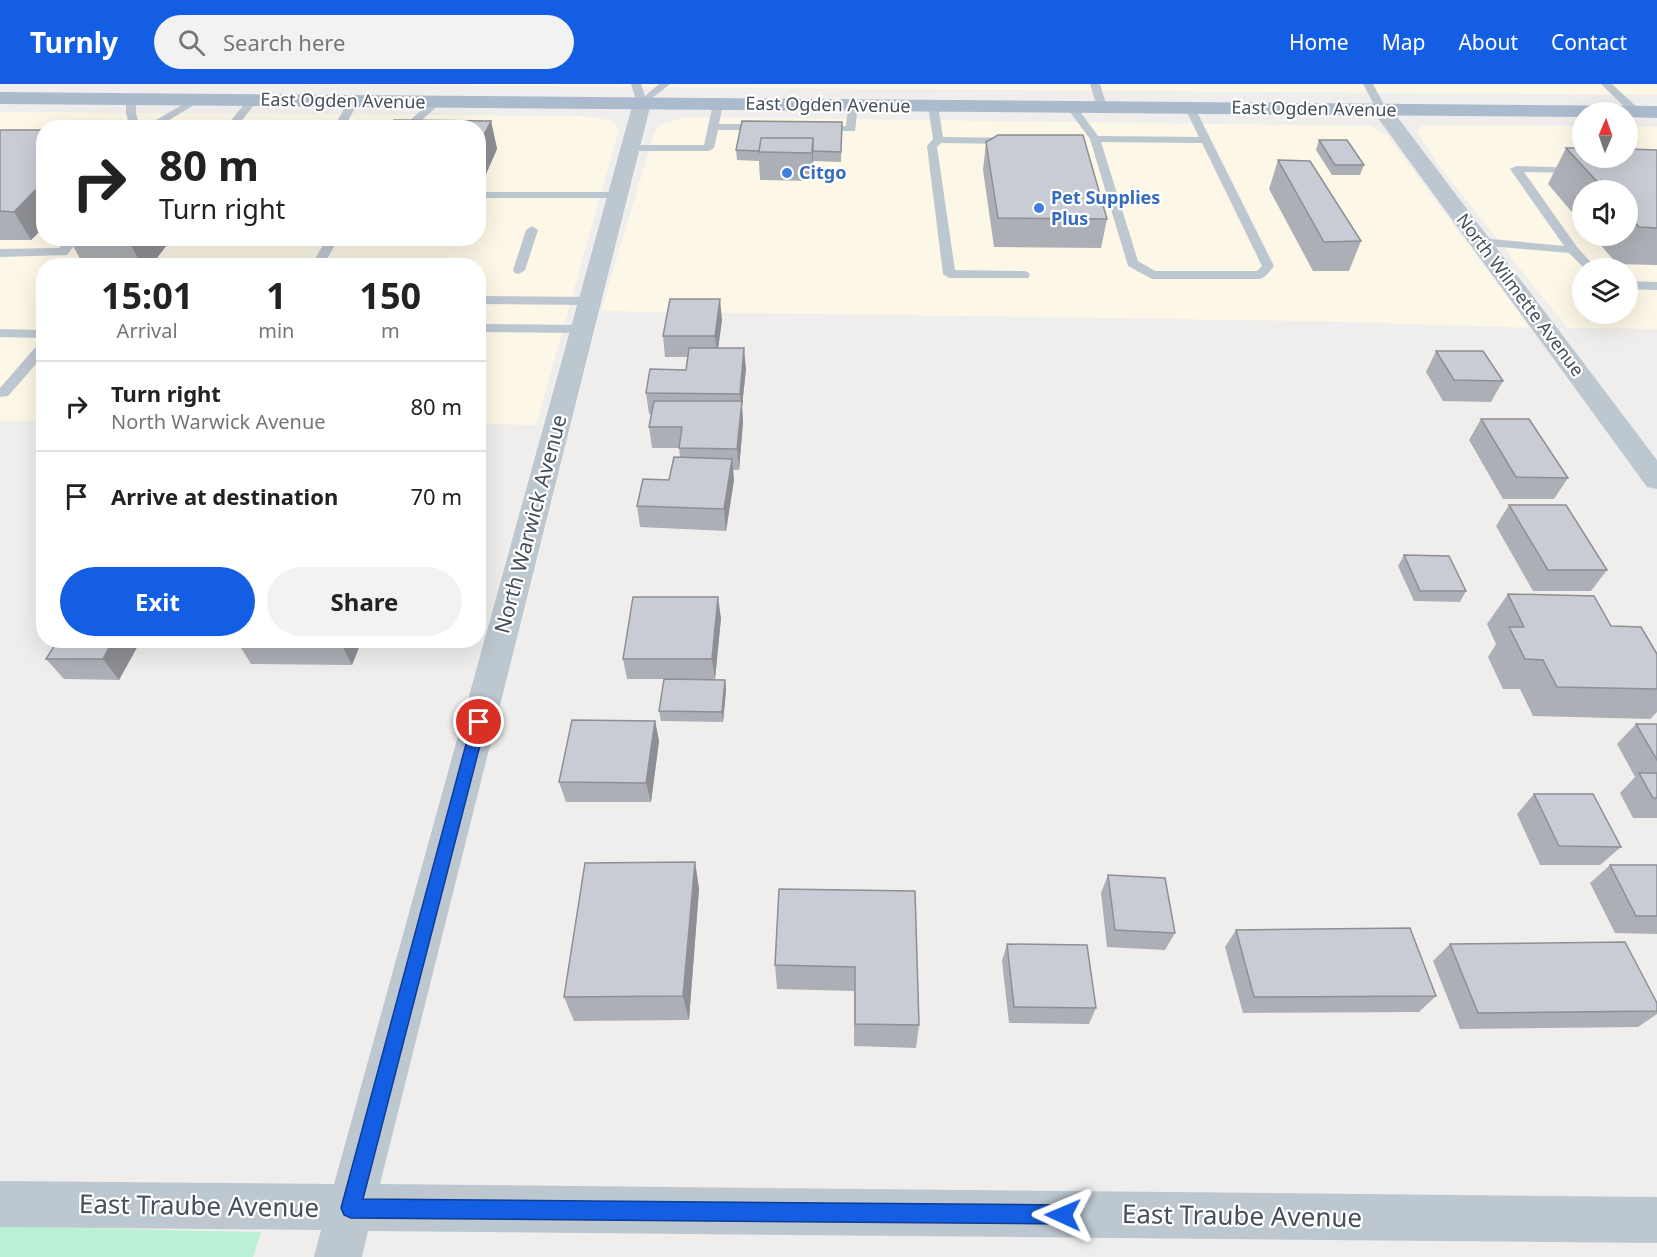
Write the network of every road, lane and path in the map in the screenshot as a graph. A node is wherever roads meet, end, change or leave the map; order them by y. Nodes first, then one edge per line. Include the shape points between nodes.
1 (1368, 84) edge
2 (1606, 84) edge
3 (1095, 85) edge
4 (648, 90) edge
5 (0, 98) edge
6 (131, 99) junction
7 (199, 99) junction
8 (253, 100) junction
9 (354, 101) junction
10 (437, 102) junction
11 (1625, 102) edge
12 (718, 104) junction
13 (853, 105) junction
14 (933, 106) junction
15 (1102, 107) junction
16 (1072, 108) junction
17 (1190, 108) junction
18 (1382, 110) junction
19 (1572, 111) edge
20 (1638, 112) edge
21 (1657, 112) edge
22 (133, 120) edge
23 (162, 120) edge
24 (237, 120) edge
25 (343, 120) edge
26 (416, 120) edge
27 (714, 127) junction
28 (783, 128) edge
29 (806, 128) edge
30 (1095, 139) junction
31 (1205, 140) junction
32 (938, 141) junction
33 (1025, 141) edge
34 (630, 147) junction
35 (1587, 170) edge
36 (486, 195) edge
37 (617, 195) junction
38 (532, 231) dead end
39 (1481, 242) junction
40 (68, 246) edge
41 (1573, 250) junction
42 (0, 253) edge
43 (1581, 258) edge
44 (519, 270) dead end
45 (1024, 275) dead end
46 (1638, 285) edge
47 (1657, 286) edge
48 (486, 301) edge
49 (586, 315) junction
50 (486, 327) edge
51 (0, 333) edge
52 (36, 334) edge
53 (36, 355) edge
54 (0, 393) edge
55 (1647, 452) edge
56 (1657, 480) edge
57 (0, 1204) edge
58 (351, 1208) junction
59 (1657, 1220) edge
60 (338, 1257) edge

1 - 18 lane
2 - 11 lane
3 - 15 lane
4 - 10 main road, East Ogden Avenue
4 - 12 main road, East Ogden Avenue
4 - 34 street, North Warwick Avenue
5 - 6 main road, East Ogden Avenue
6 - 7 main road, East Ogden Avenue
6 - 22 lane
7 - 8 main road, East Ogden Avenue
7 - 23 lane
8 - 9 main road, East Ogden Avenue
8 - 24 lane
9 - 10 main road, East Ogden Avenue
9 - 25 lane
10 - 26 lane
12 - 13 main road, East Ogden Avenue
12 - 27 lane
13 - 14 main road, East Ogden Avenue
13 - 29 lane via 851,129
14 - 16 main road, East Ogden Avenue
14 - 32 lane
15 - 16 main road, East Ogden Avenue
15 - 17 main road, East Ogden Avenue
16 - 30 lane
17 - 18 main road, East Ogden Avenue
17 - 31 lane
18 - 19 main road, East Ogden Avenue
18 - 39 street, North Wilmette Avenue
20 - 21 main road, East Ogden Avenue
27 - 28 lane
27 - 34 lane via 709,148
30 - 31 lane
30 - 31 lane via 1132,263 1152,275 1260,275 1268,266
32 - 33 lane
32 - 45 lane via 932,146 949,274
34 - 37 street, North Warwick Avenue
35 - 41 lane via 1516,169
36 - 37 lane
37 - 49 street, North Warwick Avenue
38 - 44 lane
39 - 41 lane
39 - 55 street, North Wilmette Avenue
40 - 42 lane via 63,252
41 - 43 lane
46 - 47 lane
48 - 49 lane
49 - 50 lane
49 - 58 street, North Warwick Avenue
51 - 52 lane
53 - 54 lane
55 - 56 street, North Wilmette Avenue
57 - 58 street, East Traube Avenue
58 - 59 street, East Traube Avenue
58 - 60 street, North Warwick Avenue

